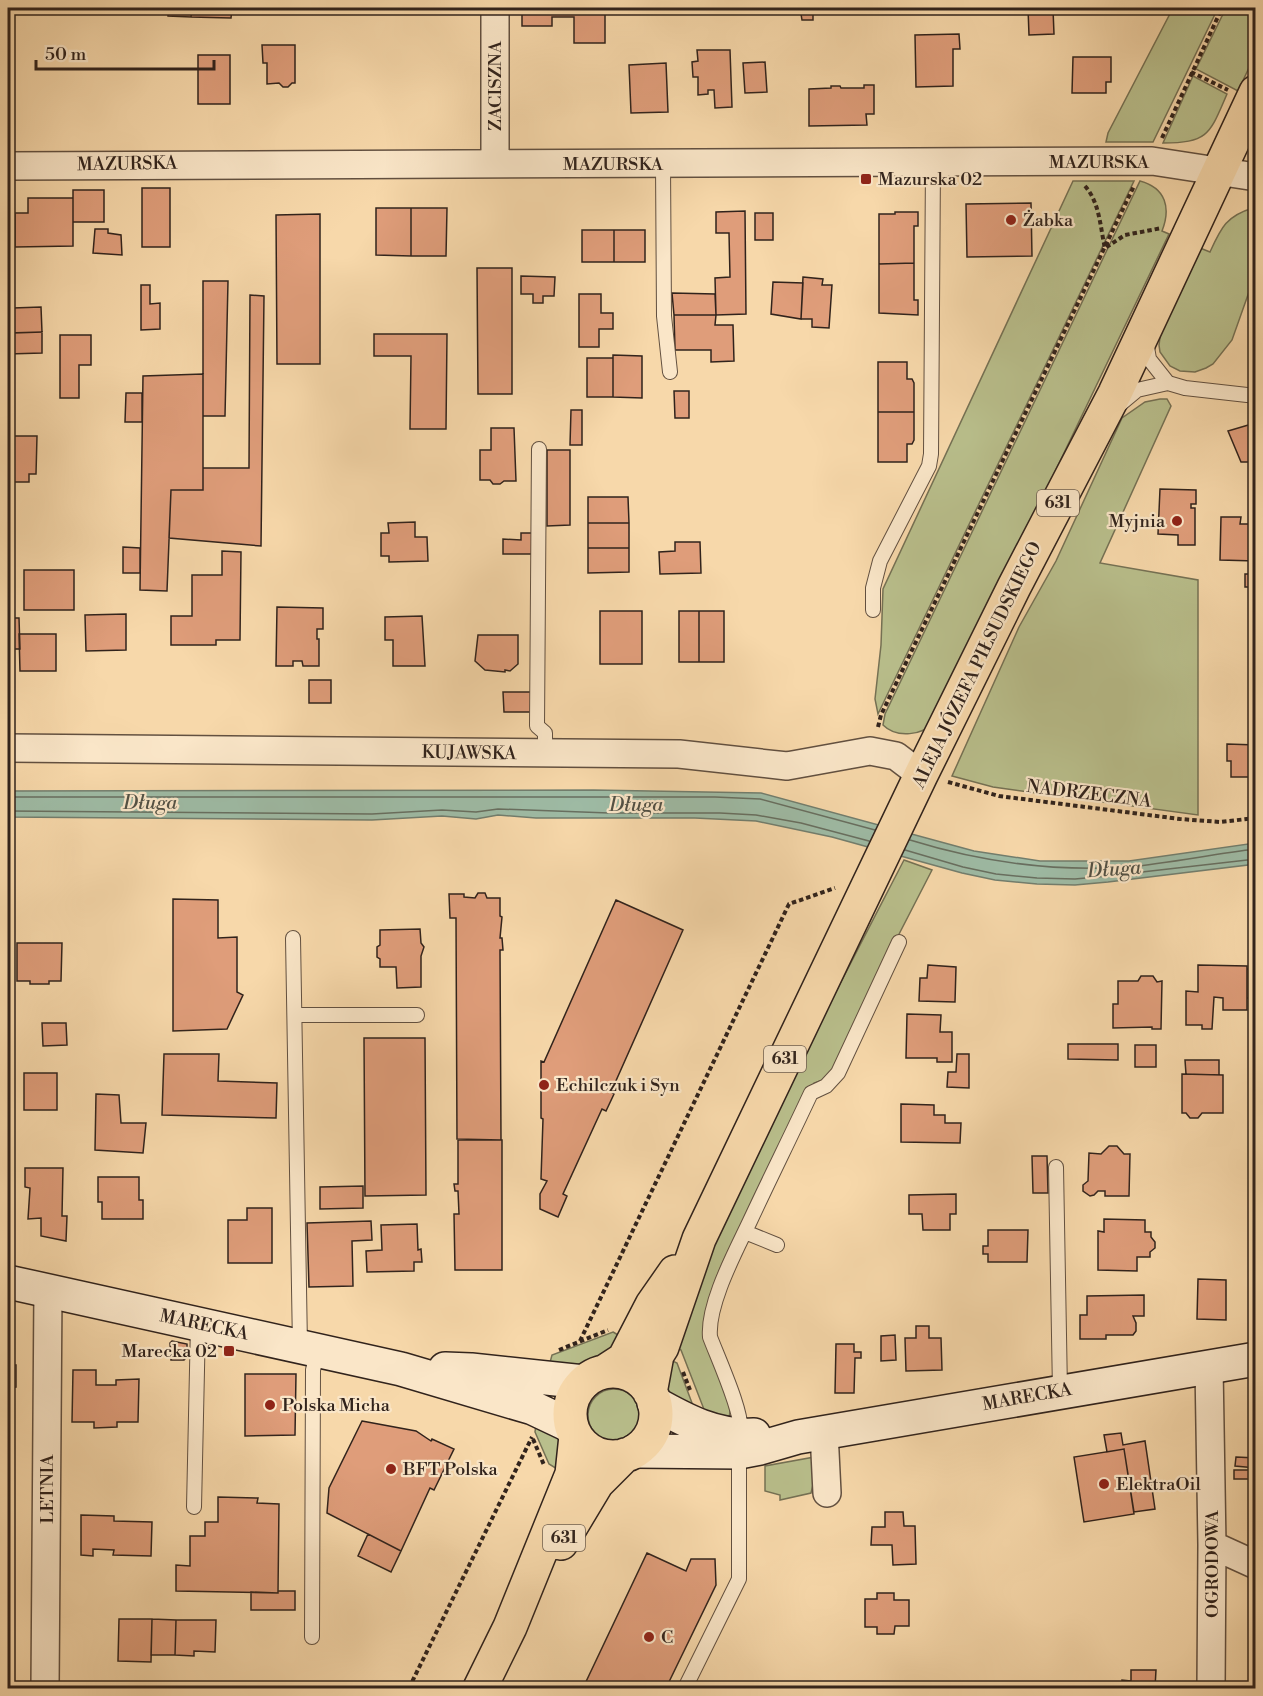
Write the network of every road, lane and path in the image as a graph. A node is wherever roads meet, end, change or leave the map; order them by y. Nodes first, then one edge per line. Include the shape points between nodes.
1 (495, 8) edge
2 (1222, 8) edge
3 (1191, 72) junction
4 (1244, 92) edge
5 (1158, 147) dead end
6 (933, 163) junction
7 (495, 164) junction
8 (663, 164) junction
9 (8, 166) edge
10 (1218, 171) junction
11 (1256, 177) edge
12 (1138, 178) dead end
13 (1081, 183) dead end
14 (1168, 225) dead end
15 (1105, 248) junction
16 (1144, 329) junction
17 (670, 372) dead end
18 (1168, 383) junction
19 (1256, 396) edge
20 (1101, 419) junction
21 (539, 449) dead end
22 (873, 610) dead end
23 (8, 748) edge
24 (870, 751) junction
25 (545, 754) junction
26 (921, 775) junction
27 (1256, 818) edge
28 (858, 882) junction
29 (293, 938) dead end
30 (899, 942) dead end
31 (295, 1016) junction
32 (417, 1016) dead end
33 (1056, 1167) dead end
34 (745, 1232) junction
35 (777, 1245) dead end
36 (8, 1281) edge
37 (48, 1290) junction
38 (198, 1323) junction
39 (580, 1341) junction
40 (650, 1341) junction
41 (309, 1348) junction
42 (1256, 1359) edge
43 (1209, 1367) junction
44 (594, 1377) junction
45 (1060, 1391) junction
46 (652, 1398) junction
47 (535, 1408) junction
48 (694, 1424) junction
49 (574, 1431) junction
50 (811, 1435) junction
51 (739, 1444) junction
52 (630, 1453) junction
53 (568, 1482) junction
54 (827, 1493) dead end
55 (194, 1507) dead end
56 (1212, 1545) junction
57 (1256, 1565) edge
58 (510, 1627) junction
59 (312, 1637) dead end
60 (45, 1689) edge
61 (410, 1689) edge
62 (480, 1689) edge
63 (685, 1689) edge
64 (1211, 1689) edge

1 - 7 street, ZACISZNA
2 - 3 path
3 - 4 path
3 - 5 path
4 - 10 main road, ALEJA JÓZEFA PIŁSUDSKIEGO / 631
6 - 8 street, MAZURSKA
6 - 10 street, MAZURSKA via 1152,161
6 - 22 lane via 931,454 929,466 880,561 873,588
7 - 8 street, MAZURSKA
7 - 9 street, MAZURSKA
8 - 17 lane via 664,315
10 - 11 street, MAZURSKA
10 - 16 main road, ALEJA JÓZEFA PIŁSUDSKIEGO / 631
12 - 15 path
13 - 15 path via 1097,206
14 - 15 path via 1125,235
15 - 24 path via 881,715
16 - 18 lane via 1149,359
16 - 20 main road, ALEJA JÓZEFA PIŁSUDSKIEGO / 631
18 - 19 lane
18 - 20 lane via 1137,390
20 - 26 main road, ALEJA JÓZEFA PIŁSUDSKIEGO / 631
21 - 25 lane via 537,726 545,733
23 - 25 street, KUJAWSKA
24 - 25 street, KUJAWSKA via 787,766 679,754
24 - 26 street, KUJAWSKA via 896,756
26 - 27 path, NADRZECZNA via 999,796 1190,820
26 - 28 main road, ALEJA JÓZEFA PIŁSUDSKIEGO / 631 via 908,805
28 - 39 path via 789,904
28 - 40 main road, ALEJA JÓZEFA PIŁSUDSKIEGO / 631
29 - 31 lane
30 - 34 lane via 838,1073 826,1086 811,1093
31 - 32 lane
31 - 41 lane
33 - 45 lane
34 - 35 lane
34 - 51 lane via 709,1324 710,1337 742,1427
36 - 37 street, MARECKA
37 - 38 street, MARECKA
37 - 60 street, LETNIA
38 - 41 street, MARECKA
38 - 55 lane
39 - 40 path via 617,1327
39 - 47 path via 543,1356
40 - 44 main road, ALEJA JÓZEFA PIŁSUDSKIEGO / 631
40 - 46 main road, ALEJA JÓZEFA PIŁSUDSKIEGO / 631 via 657,1355
40 - 48 path via 677,1354 696,1407
41 - 47 street, MARECKA via 401,1369 471,1370
41 - 59 lane via 313,1370
42 - 43 street, MARECKA
43 - 45 street, MARECKA
43 - 56 street, OGRODOWA
44 - 46 main road via 626,1373 644,1384
44 - 47 street, MARECKA
44 - 49 main road via 572,1402
45 - 50 street, MARECKA
46 - 48 street, MARECKA
46 - 52 main road via 654,1425 644,1444
47 - 49 street, MARECKA
47 - 53 path via 549,1474
47 - 61 path
48 - 51 street, MARECKA
49 - 52 main road via 592,1452 602,1456
49 - 53 main road, 631 via 572,1474
50 - 51 street, MARECKA via 760,1448
50 - 54 street
51 - 52 street, MARECKA
51 - 63 lane via 739,1579
52 - 58 main road, 631 via 597,1483
53 - 58 main road, 631
56 - 57 street
56 - 64 street, OGRODOWA
58 - 62 main road, 631

